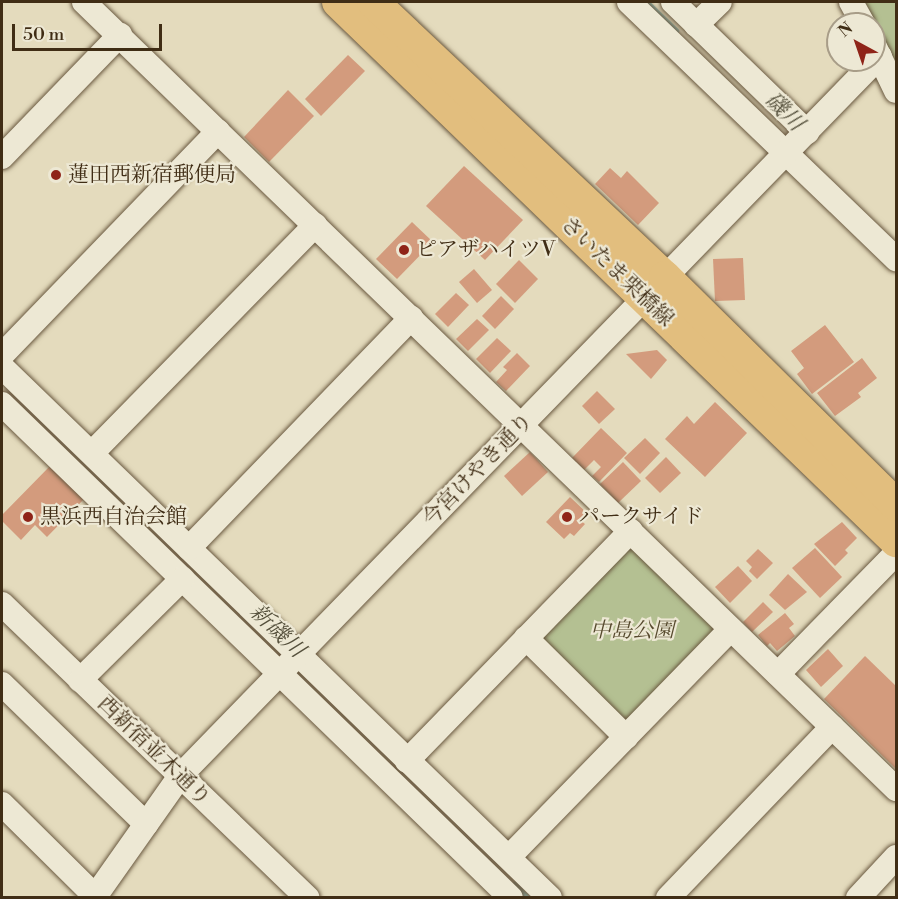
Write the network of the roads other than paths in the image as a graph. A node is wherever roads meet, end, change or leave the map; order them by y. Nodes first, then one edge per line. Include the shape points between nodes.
1 (84, 2) edge
2 (338, 2) edge
3 (373, 2) edge
4 (629, 2) edge
5 (673, 2) edge
6 (720, 2) edge
7 (696, 25) junction
8 (120, 35) junction
9 (886, 69) edge
10 (859, 72) edge
11 (897, 91) edge
12 (218, 131) junction
13 (807, 132) junction
14 (786, 153) junction
15 (2, 157) edge
16 (315, 225) junction
17 (897, 259) edge
18 (655, 288) junction
19 (411, 318) junction
20 (2, 355) edge
21 (2, 367) edge
22 (2, 404) edge
23 (522, 424) junction
24 (92, 453) junction
25 (897, 505) edge
26 (631, 531) junction
27 (897, 541) edge
28 (189, 548) junction
29 (897, 553) edge
30 (182, 579) junction
31 (2, 603) edge
32 (731, 629) junction
33 (526, 638) junction
34 (300, 654) junction
35 (280, 673) junction
36 (778, 674) junction
37 (80, 680) junction
38 (2, 684) edge
39 (832, 727) junction
40 (626, 737) junction
41 (407, 761) junction
42 (180, 776) junction
43 (897, 789) edge
44 (2, 804) edge
45 (146, 824) junction
46 (509, 857) junction
47 (897, 857) edge
48 (95, 897) edge
49 (306, 897) edge
50 (511, 897) edge
51 (550, 897) edge
52 (668, 897) edge
53 (858, 897) edge

1 - 8 street
2 - 18 main road, さいたま栗橋線
3 - 18 main road, さいたま栗橋線
4 - 14 street
5 - 7 street
6 - 7 street
7 - 13 street
8 - 12 street
8 - 15 street
9 - 11 street
10 - 13 street, 今宮けやき通り
12 - 16 street
12 - 20 street
13 - 14 street, 今宮けやき通り
14 - 17 street
14 - 18 street, 今宮けやき通り
16 - 19 street
16 - 24 street
18 - 23 street, 今宮けやき通り
18 - 25 main road, さいたま栗橋線
18 - 27 main road, さいたま栗橋線
19 - 23 street
19 - 28 street
21 - 24 street
22 - 30 street
23 - 26 street
23 - 34 street, 今宮けやき通り
24 - 28 street
26 - 32 street
26 - 33 street
28 - 34 street
29 - 36 street
30 - 35 street
30 - 37 street
31 - 37 street, 西新宿並木通り
32 - 36 street
32 - 40 street
33 - 40 street
33 - 41 street
34 - 35 street, 今宮けやき通り
34 - 41 street
35 - 42 street, 今宮けやき通り
35 - 50 street
36 - 39 street
37 - 42 street, 西新宿並木通り
38 - 45 street
39 - 43 street
39 - 52 street
40 - 46 street
41 - 46 street
42 - 45 street, 今宮けやき通り
42 - 49 street, 西新宿並木通り
44 - 48 street
45 - 48 street, 今宮けやき通り
46 - 51 street
47 - 53 street

